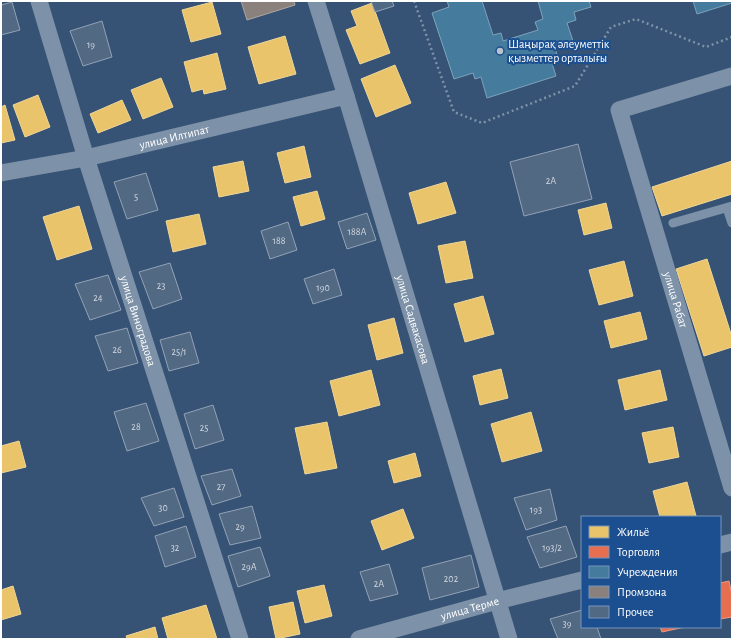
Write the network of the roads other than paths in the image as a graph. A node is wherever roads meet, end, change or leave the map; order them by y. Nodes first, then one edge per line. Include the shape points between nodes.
1 (39, 1) edge
2 (316, 1) edge
3 (732, 76) edge
4 (346, 96) junction
5 (86, 158) junction
6 (1, 173) edge
7 (730, 207) edge
8 (673, 223) dead end
9 (732, 223) edge
10 (732, 488) edge
11 (732, 542) edge
12 (721, 545) edge
13 (581, 580) edge
14 (497, 601) junction
15 (240, 639) edge
16 (359, 639) edge
17 (509, 639) edge

1 - 5 street, улица Виноградова
2 - 4 street, улица Садвакасова
3 - 10 street, улица Рабат via 619,110
4 - 5 street, улица Илтипат
4 - 14 street, улица Садвакасова
5 - 6 street, улица Илтипат
5 - 15 street, улица Виноградова
7 - 8 lane
7 - 9 lane
11 - 12 street
13 - 14 street, улица Терме
14 - 16 street, улица Терме
14 - 17 street, улица Садвакасова

